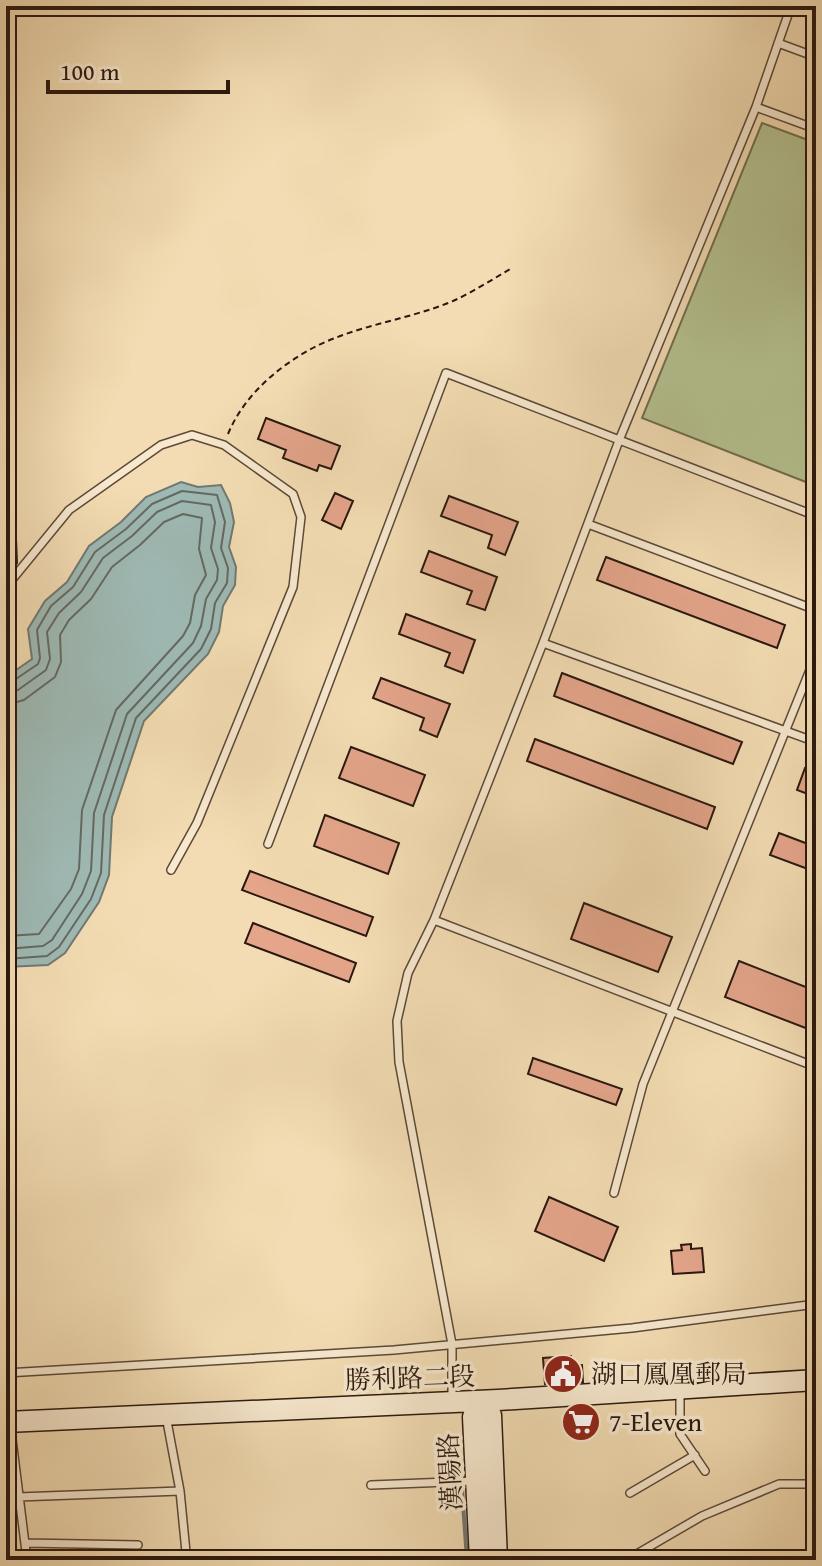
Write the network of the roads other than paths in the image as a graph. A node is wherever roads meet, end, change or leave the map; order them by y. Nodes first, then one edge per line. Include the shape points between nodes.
1 (792, 6) edge
2 (778, 43) junction
3 (816, 57) edge
4 (756, 107) junction
5 (816, 129) edge
6 (620, 438) junction
7 (816, 516) edge
8 (588, 524) junction
9 (6, 587) edge
10 (816, 610) edge
11 (543, 643) junction
12 (816, 655) edge
13 (787, 731) junction
14 (816, 742) edge
15 (268, 844) dead end
16 (171, 870) dead end
17 (434, 920) junction
18 (672, 1011) junction
19 (816, 1067) edge
20 (614, 1193) dead end
21 (816, 1304) edge
22 (452, 1344) junction
23 (6, 1373) edge
24 (816, 1380) edge
25 (680, 1389) junction
26 (479, 1401) junction
27 (452, 1402) junction
28 (165, 1414) junction
29 (8, 1422) edge
30 (695, 1455) junction
31 (705, 1471) dead end
32 (15, 1479) junction
33 (476, 1481) junction
34 (6, 1482) edge
35 (816, 1484) edge
36 (371, 1485) dead end
37 (180, 1491) junction
38 (630, 1493) dead end
39 (18, 1497) junction
40 (25, 1543) junction
41 (138, 1545) dead end
42 (186, 1552) dead end
43 (635, 1555) dead end
44 (27, 1560) edge
45 (480, 1560) edge
46 (497, 1560) edge

1 - 2 lane
2 - 3 lane
2 - 4 lane
4 - 5 lane
4 - 6 lane
6 - 7 lane
6 - 8 lane
6 - 15 lane via 446,373
8 - 10 lane
8 - 11 lane
9 - 16 lane via 69,510 161,445 192,435 224,445 293,494 301,517 293,587 197,823
11 - 13 lane
11 - 17 lane
12 - 13 lane
13 - 14 lane
13 - 18 lane
17 - 18 lane
17 - 22 lane via 408,973 397,1021 399,1062
18 - 19 lane
18 - 20 lane via 643,1084
21 - 22 lane
22 - 23 lane
22 - 27 lane
24 - 25 main road, 勝利路二段
25 - 26 main road, 勝利路二段
25 - 30 lane via 680,1434
26 - 27 main road, 勝利路二段
26 - 33 main road, 漢陽路 via 473,1417
26 - 46 main road, 漢陽路 via 491,1415
27 - 28 main road, 勝利路二段
28 - 29 main road, 勝利路二段
28 - 37 lane
29 - 32 lane
30 - 31 lane
30 - 38 lane
32 - 34 lane
32 - 39 lane
33 - 36 lane
33 - 45 main road, 漢陽路
35 - 43 lane via 779,1484 702,1516
37 - 39 lane
37 - 42 lane
39 - 40 lane
40 - 41 lane
40 - 44 lane

